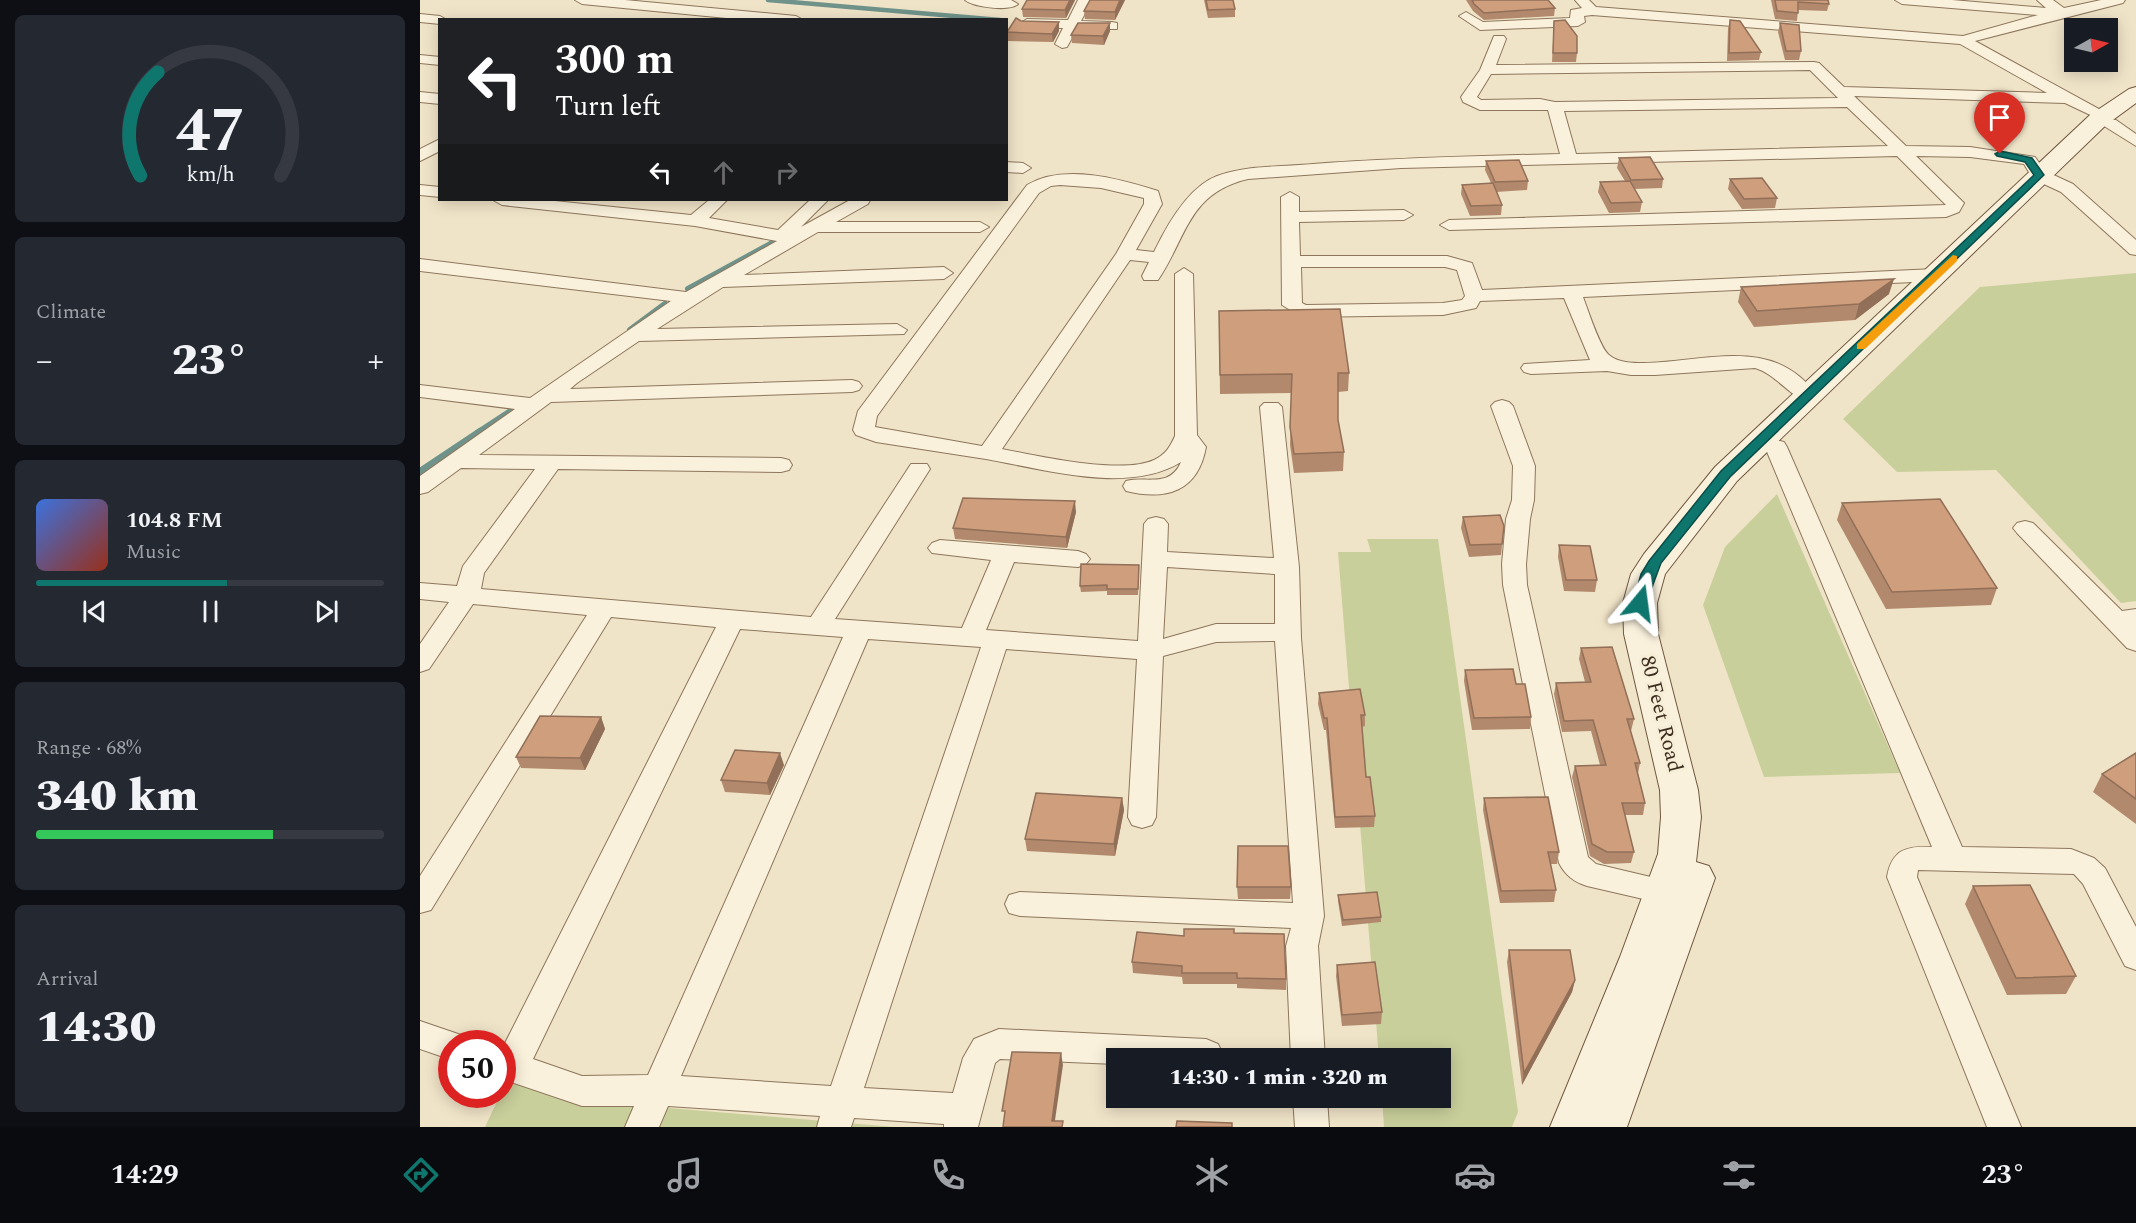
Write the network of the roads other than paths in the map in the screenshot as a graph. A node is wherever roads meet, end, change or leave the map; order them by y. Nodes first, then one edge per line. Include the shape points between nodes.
1 (582, 0) edge
2 (972, 0) edge
3 (1085, 0) edge
4 (1582, 0) edge
5 (1902, 0) edge
6 (2044, 0) edge
7 (2118, 0) edge
8 (633, 2) edge
9 (1592, 11) junction
10 (2062, 13) junction
11 (1466, 16) dead end
12 (420, 18) edge
13 (615, 18) edge
14 (778, 18) edge
15 (998, 18) edge
16 (438, 20) edge
17 (1022, 22) edge
18 (1072, 24) junction
19 (1112, 26) edge
20 (1499, 39) dead end
21 (1963, 39) junction
22 (1062, 44) dead end
23 (420, 59) edge
24 (438, 61) edge
25 (1487, 70) junction
26 (2136, 93) edge
27 (1846, 96) junction
28 (420, 97) edge
29 (2070, 98) junction
30 (438, 99) edge
31 (2136, 105) edge
32 (1555, 107) junction
33 (2106, 120) junction
34 (2136, 141) edge
35 (438, 145) edge
36 (1900, 151) junction
37 (420, 156) edge
38 (1569, 159) junction
39 (2046, 178) junction
40 (420, 190) edge
41 (438, 192) edge
42 (1290, 197) dead end
43 (524, 201) edge
44 (645, 201) edge
45 (718, 201) edge
46 (818, 201) edge
47 (860, 201) edge
48 (568, 203) edge
49 (630, 214) junction
50 (1404, 215) dead end
51 (1291, 217) junction
52 (695, 221) junction
53 (1449, 225) dead end
54 (2136, 225) edge
55 (812, 227) junction
56 (980, 227) dead end
57 (2111, 229) junction
58 (2136, 250) edge
59 (1125, 254) junction
60 (1160, 258) junction
61 (1291, 262) junction
62 (420, 265) edge
63 (944, 273) dead end
64 (1184, 274) dead end
65 (1935, 275) junction
66 (1151, 276) dead end
67 (718, 281) junction
68 (1572, 293) junction
69 (1474, 296) junction
70 (689, 298) junction
71 (897, 330) dead end
72 (634, 335) junction
73 (1605, 365) junction
74 (1531, 368) dead end
75 (852, 386) dead end
76 (420, 391) edge
77 (1808, 397) junction
78 (531, 402) junction
79 (1271, 406) dead end
80 (1503, 406) dead end
81 (1186, 436) junction
82 (1776, 447) junction
83 (988, 453) junction
84 (456, 462) junction
85 (550, 464) junction
86 (781, 465) dead end
87 (919, 469) dead end
88 (422, 485) edge
89 (1134, 486) dead end
90 (1156, 524) dead end
91 (2025, 528) dead end
92 (940, 548) dead end
93 (1006, 552) junction
94 (1078, 559) dead end
95 (1155, 559) junction
96 (1287, 567) junction
97 (420, 591) edge
98 (467, 595) junction
99 (604, 608) junction
100 (2126, 619) edge
101 (732, 620) junction
102 (818, 626) junction
103 (860, 628) junction
104 (1289, 632) junction
105 (983, 639) junction
106 (2136, 642) edge
107 (1150, 651) junction
108 (420, 663) edge
109 (1142, 817) dead end
110 (1952, 859) junction
111 (1665, 892) junction
112 (420, 901) edge
113 (1020, 904) dead end
114 (1308, 916) junction
115 (2136, 957) edge
116 (516, 1047) edge
117 (1307, 1048) edge
118 (1106, 1049) edge
119 (516, 1068) edge
120 (659, 1090) junction
121 (1311, 1108) edge
122 (838, 1114) edge
123 (963, 1118) edge
124 (642, 1127) edge
125 (1312, 1127) edge
126 (1574, 1127) edge
127 (1603, 1127) edge
128 (2004, 1127) edge

1 - 8 street
2 - 15 street via 1011,4
3 - 18 street
4 - 9 street
5 - 10 street
6 - 10 street
7 - 10 street
8 - 13 street
8 - 14 street
9 - 11 street via 1576,13 1578,22 1528,25 1480,26
9 - 21 street
10 - 21 street
12 - 16 street
17 - 18 street
18 - 19 street
18 - 22 street
20 - 25 street
21 - 29 street
23 - 24 street
25 - 27 street via 1814,66
25 - 32 street via 1468,97 1471,102
26 - 33 main road, 80 Feet Road
27 - 29 street
27 - 32 street
27 - 36 street
28 - 30 street
29 - 33 street
31 - 33 main road, 80 Feet Road
32 - 38 street
33 - 34 street
33 - 39 main road, 80 Feet Road
35 - 37 street
36 - 38 street
36 - 39 street via 2000,154 2029,160
36 - 53 street via 1955,203 1953,208 1918,213
38 - 60 street via 1324,167 1222,180 1203,193 1189,210
39 - 57 street via 2067,188
39 - 65 main road, 80 Feet Road
39 - 82 main road, 80 Feet Road via 2024,206
40 - 41 street
42 - 51 street
43 - 48 street
44 - 49 street
45 - 52 street
46 - 52 street via 782,236
47 - 55 street
48 - 49 street
49 - 52 street
50 - 51 street
51 - 61 street
54 - 57 street
55 - 56 street
55 - 67 street
57 - 58 street
59 - 60 street
59 - 83 street
59 - 83 street via 1153,204 1152,195 1134,188 1064,181 1049,181 1033,189 866,416 864,430 876,436
60 - 66 street
61 - 69 street via 1447,261 1465,267
61 - 69 street via 1292,305 1302,310 1443,309 1469,304
62 - 70 street
63 - 67 street
64 - 81 street
65 - 68 street
65 - 77 main road, 80 Feet Road
67 - 70 street
68 - 69 street
68 - 73 street via 1598,357
70 - 72 street
71 - 72 street
72 - 78 street
73 - 74 street
73 - 77 street via 1627,369 1749,363 1773,367
75 - 78 street
76 - 78 street
77 - 111 main road, 80 Feet Road via 1726,474 1656,561 1643,589 1641,634 1674,764 1681,816 1678,854
78 - 84 street
79 - 96 street
80 - 111 street via 1524,466 1515,585 1574,863 1587,874
81 - 83 street via 1175,457 1150,471 1106,472
81 - 89 street via 1195,447 1192,468 1182,480 1167,485
82 - 110 street
82 - 127 main road, 80 Feet Road via 1741,480 1677,560 1660,593 1660,634 1701,791 1700,860
84 - 85 street
84 - 88 street
85 - 86 street
85 - 98 street via 472,572
87 - 102 street
90 - 95 street
91 - 100 street
92 - 93 street
93 - 94 street
93 - 105 street
95 - 96 street
95 - 107 street
96 - 104 street
97 - 98 street
98 - 99 street
98 - 108 street
99 - 101 street
99 - 112 street
100 - 106 street
101 - 102 street
101 - 116 street
102 - 103 street
103 - 105 street
103 - 120 street
104 - 107 street via 1216,633
104 - 114 street
105 - 107 street
105 - 122 street
107 - 109 street
110 - 115 street via 2070,861 2084,866 2094,876
110 - 128 street via 1911,858 1904,865 1902,877
111 - 126 main road, 80 Feet Road
113 - 114 street
114 - 117 street via 1302,946
118 - 123 street via 999,1044 986,1049
119 - 120 street via 582,1091
120 - 122 street
120 - 124 street
121 - 125 street
122 - 123 street

